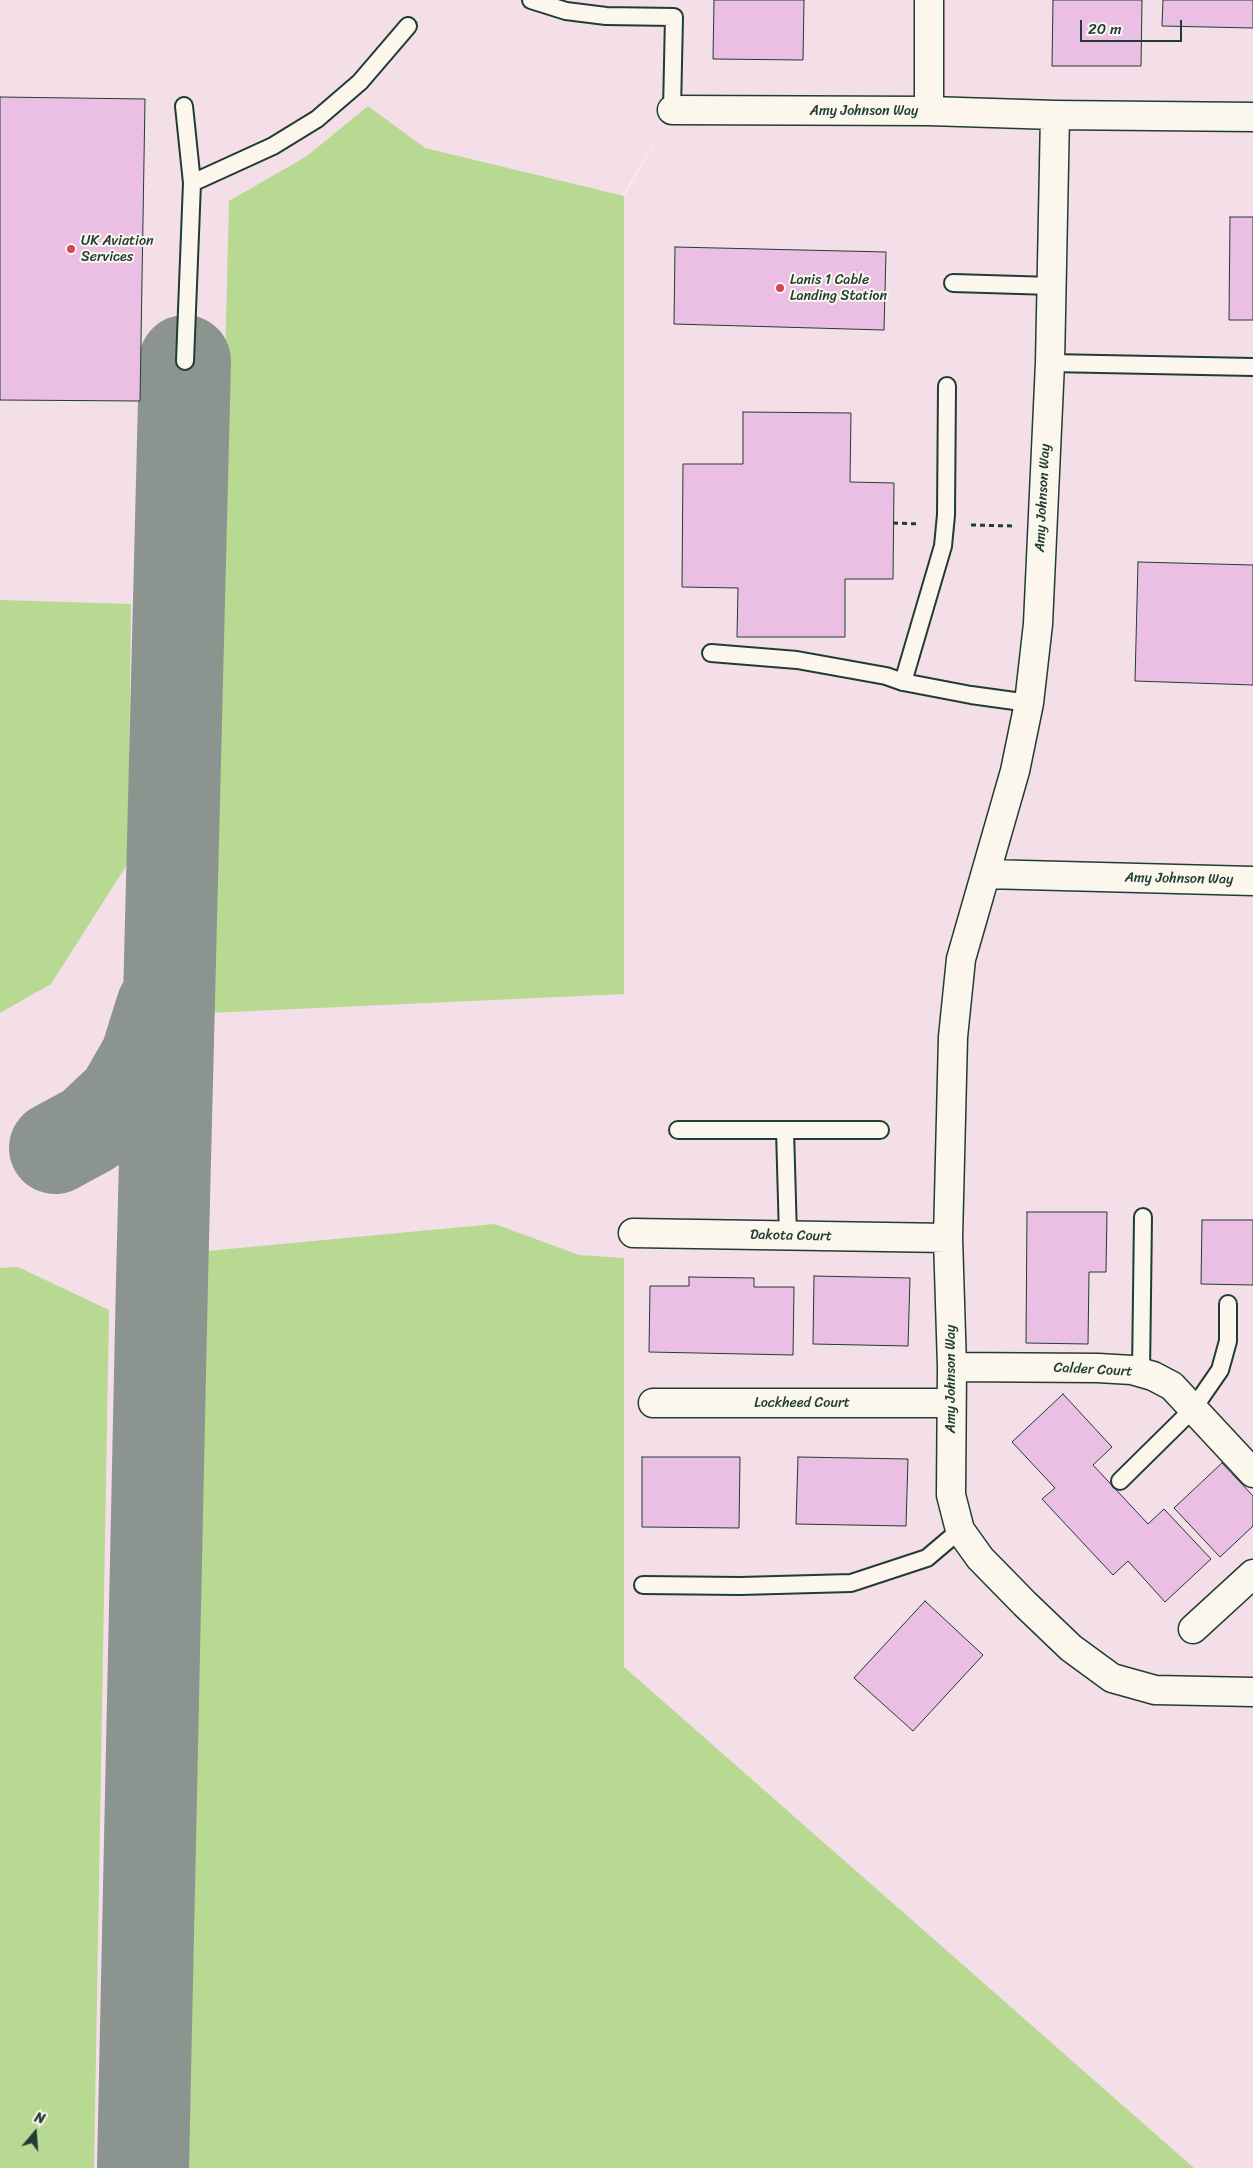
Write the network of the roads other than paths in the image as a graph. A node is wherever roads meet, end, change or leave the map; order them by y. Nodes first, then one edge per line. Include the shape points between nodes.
1 (530, 0) edge
2 (929, 0) edge
3 (408, 26) dead end
4 (184, 106) dead end
5 (672, 110) joint
6 (929, 111) junction
7 (1055, 115) junction
8 (1253, 117) edge
9 (192, 182) junction
10 (953, 283) dead end
11 (1052, 286) junction
12 (184, 361) dead end
13 (1050, 363) junction
14 (1253, 367) edge
15 (947, 386) dead end
16 (711, 653) dead end
17 (903, 682) junction
18 (1029, 703) junction
19 (986, 874) junction
20 (1253, 881) edge
21 (678, 1130) dead end
22 (785, 1130) junction
23 (880, 1130) dead end
24 (1143, 1217) dead end
25 (633, 1233) dead end
26 (788, 1236) junction
27 (948, 1238) junction
28 (1228, 1304) dead end
29 (952, 1367) junction
30 (1141, 1372) junction
31 (653, 1403) dead end
32 (951, 1403) junction
33 (1193, 1409) junction
34 (1253, 1473) edge
35 (1120, 1480) dead end
36 (960, 1530) junction
37 (1253, 1574) edge
38 (643, 1585) dead end
39 (1193, 1629) dead end
40 (1253, 1692) edge

1 - 5 lane via 566,11 606,16 674,17
2 - 6 street
3 - 9 lane via 360,82 316,119 273,146
4 - 9 lane
5 - 6 street, Amy Johnson Way
6 - 7 street, Amy Johnson Way
7 - 8 street, Amy Johnson Way
7 - 11 street, Amy Johnson Way
9 - 12 lane
10 - 11 lane
11 - 13 street, Amy Johnson Way
13 - 14 lane
13 - 18 street, Amy Johnson Way via 1038,624
15 - 17 lane via 943,546
16 - 17 lane via 797,660
17 - 18 lane
18 - 19 street, Amy Johnson Way via 1015,771
19 - 20 street, Amy Johnson Way
19 - 27 street, Amy Johnson Way via 961,959 954,1027
21 - 22 lane
22 - 23 lane
22 - 26 lane
24 - 30 lane
25 - 26 street, Dakota Court
26 - 27 street, Dakota Court
27 - 29 street, Amy Johnson Way
28 - 33 lane via 1225,1355 1220,1370
29 - 30 street, Calder Court via 1098,1368
29 - 32 street, Amy Johnson Way
30 - 33 street, Calder Court via 1172,1386
31 - 32 street, Lockheed Court
32 - 36 street, Amy Johnson Way via 951,1495
33 - 34 street, Calder Court
33 - 35 lane
36 - 38 lane via 927,1558 851,1583
36 - 40 street, Amy Johnson Way via 980,1558 1025,1604 1071,1648 1112,1678 1155,1690
37 - 39 street

